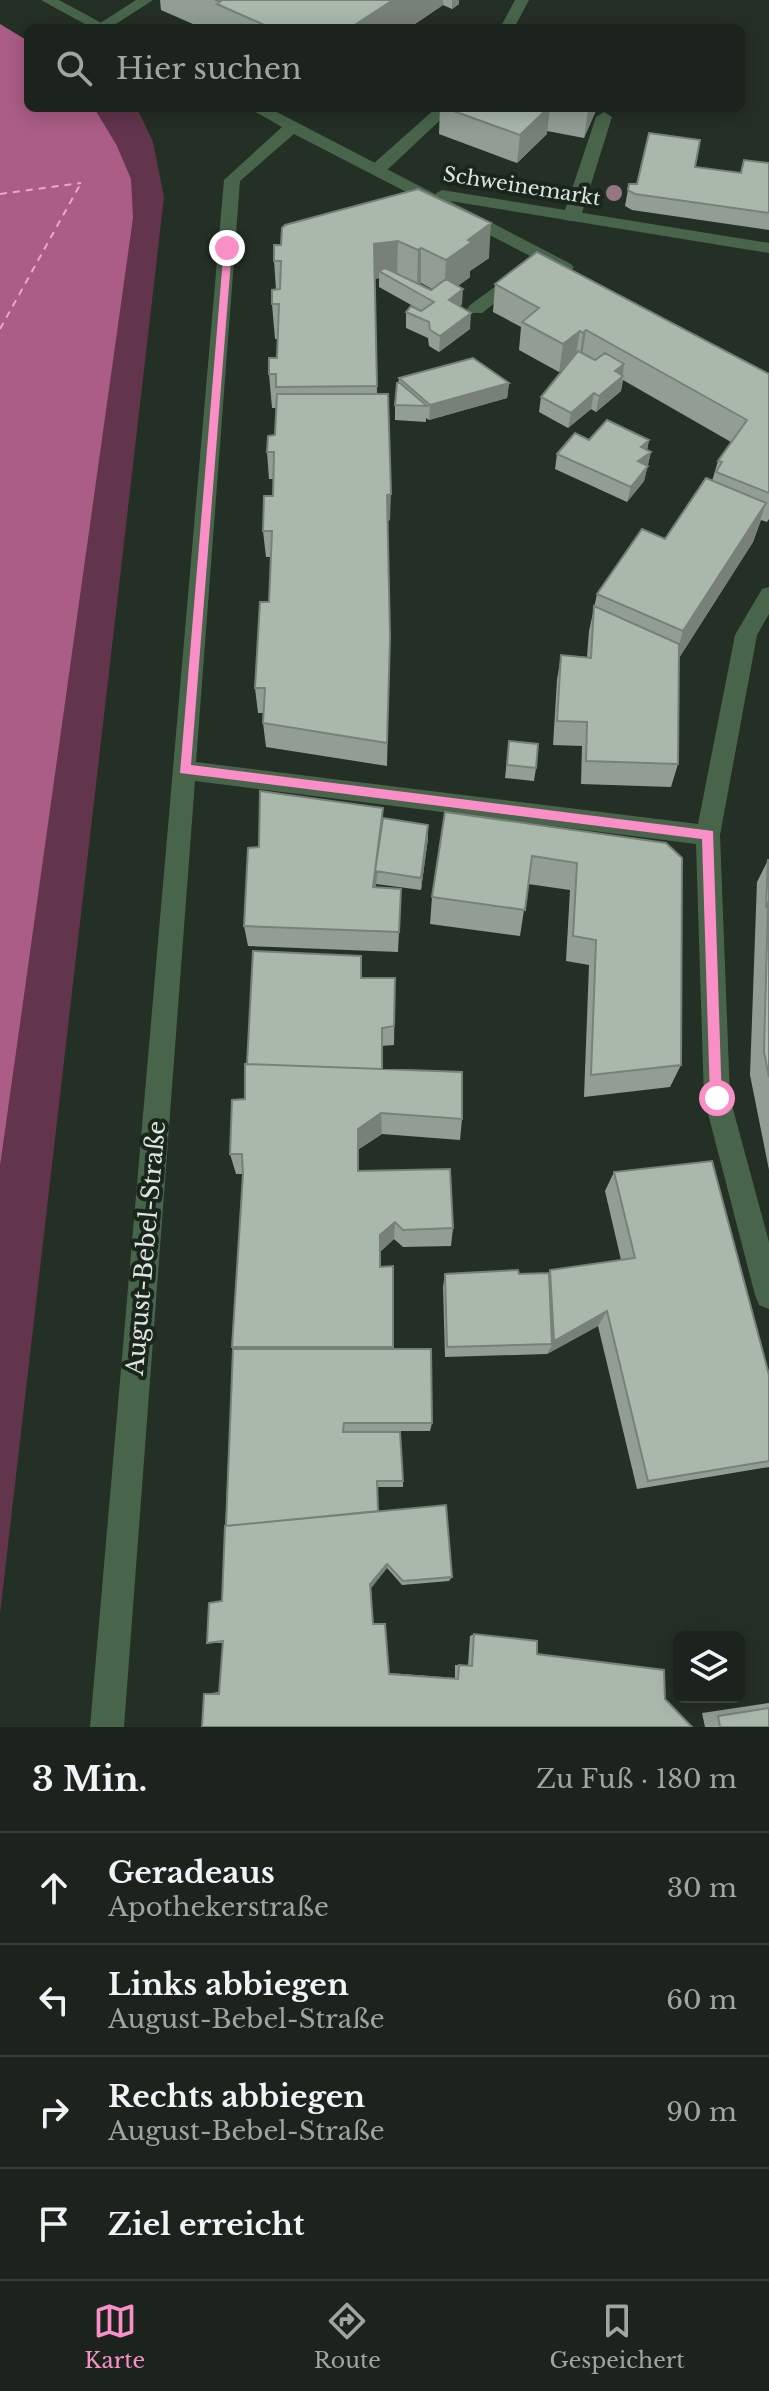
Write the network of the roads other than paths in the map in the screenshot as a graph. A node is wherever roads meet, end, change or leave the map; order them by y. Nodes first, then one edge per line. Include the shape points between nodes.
1 (48, 0) edge
2 (146, 0) edge
3 (522, 0) edge
4 (96, 24) edge
5 (107, 24) edge
6 (509, 24) edge
7 (265, 112) edge
8 (441, 112) edge
9 (604, 117) dead end
10 (293, 126) junction
11 (378, 169) junction
12 (420, 192) junction
13 (572, 216) junction
14 (769, 248) edge
15 (543, 257) junction
16 (586, 279) edge
17 (476, 309) dead end
18 (769, 595) edge
19 (758, 638) edge
20 (185, 770) junction
21 (708, 835) junction
22 (769, 1295) edge
23 (107, 1727) edge

1 - 4 street
2 - 5 street
3 - 6 street
7 - 10 street
8 - 11 street
9 - 13 street
10 - 11 street
10 - 20 street, August-Bebel-Straße via 232,180
11 - 12 street
12 - 13 street, Schweinemarkt
12 - 15 street, Schweinemarkt
13 - 14 street, Schweinemarkt
15 - 16 street, Schweinemarkt
15 - 17 street
18 - 19 street
19 - 21 street
20 - 21 street
20 - 23 street, August-Bebel-Straße
21 - 22 street via 717,1098

